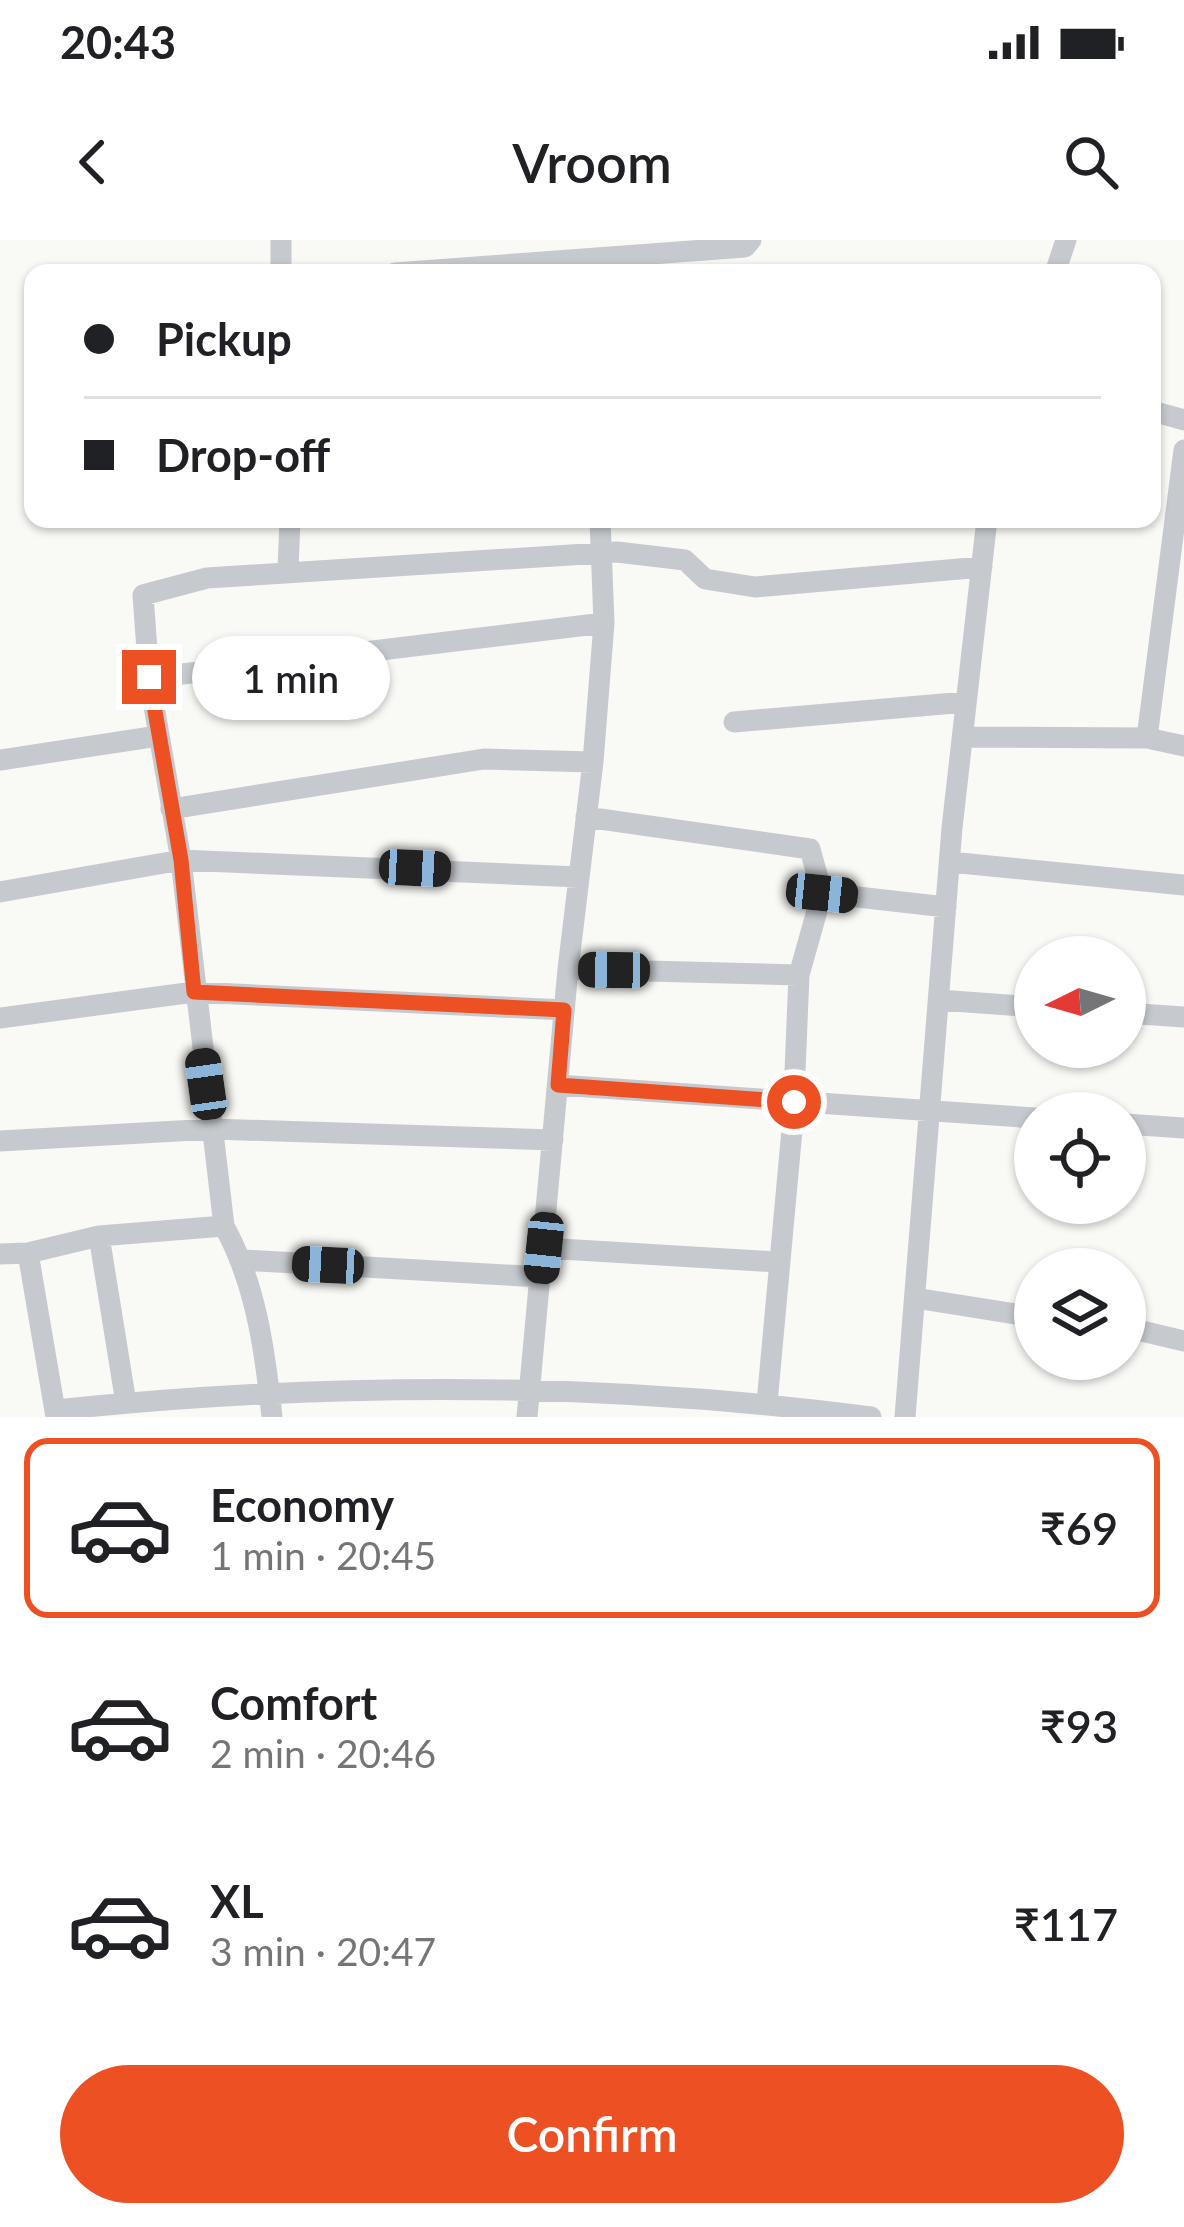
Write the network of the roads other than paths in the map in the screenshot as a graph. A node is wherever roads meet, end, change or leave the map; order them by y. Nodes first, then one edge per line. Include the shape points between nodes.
1 (751, 240) edge
2 (606, 264) edge
3 (1184, 450) edge
4 (290, 528) edge
5 (600, 528) edge
6 (986, 528) edge
7 (601, 553) junction
8 (982, 567) junction
9 (288, 571) junction
10 (604, 623) junction
11 (149, 677) junction
12 (967, 702) junction
13 (734, 722) dead end
14 (158, 736) junction
15 (963, 737) junction
16 (1148, 738) junction
17 (1184, 746) edge
18 (0, 760) edge
19 (593, 762) junction
20 (171, 809) junction
21 (586, 817) junction
22 (181, 860) junction
23 (950, 862) junction
24 (579, 877) junction
25 (1184, 885) edge
26 (0, 892) edge
27 (822, 893) junction
28 (946, 907) junction
29 (568, 969) junction
30 (799, 976) junction
31 (194, 992) junction
32 (939, 1000) junction
33 (1014, 1005) edge
34 (564, 1010) junction
35 (1146, 1014) edge
36 (1184, 1017) edge
37 (0, 1018) edge
38 (558, 1085) junction
39 (794, 1102) junction
40 (930, 1111) junction
41 (1014, 1117) edge
42 (1146, 1125) edge
43 (1184, 1128) edge
44 (213, 1129) junction
45 (0, 1141) edge
46 (554, 1141) junction
47 (224, 1226) junction
48 (99, 1236) junction
49 (544, 1248) junction
50 (28, 1253) junction
51 (0, 1254) edge
52 (243, 1260) junction
53 (777, 1262) junction
54 (541, 1276) junction
55 (915, 1298) junction
56 (1014, 1314) edge
57 (1146, 1333) edge
58 (1184, 1341) edge
59 (529, 1386) junction
60 (126, 1403) junction
61 (767, 1403) junction
62 (271, 1407) edge
63 (56, 1414) edge
64 (527, 1417) edge
65 (871, 1417) edge
66 (905, 1417) edge

1 - 2 street via 746,247
3 - 16 street
4 - 9 street
5 - 7 street
6 - 8 street
7 - 8 street via 685,560 705,579 755,587
7 - 9 street
7 - 10 street
8 - 12 street
9 - 11 street via 207,578 143,596
10 - 11 street
10 - 19 street
11 - 14 street
12 - 13 street
12 - 15 street
14 - 18 street
14 - 20 street
15 - 16 street
15 - 23 street
16 - 17 street
19 - 20 street via 484,759
19 - 21 street
20 - 22 street
21 - 24 street
21 - 27 street via 810,849
22 - 24 street
22 - 26 street
22 - 31 street
23 - 25 street
23 - 28 street
24 - 29 street
27 - 28 street
27 - 30 street
28 - 32 street
29 - 30 street
29 - 34 street
30 - 39 street
31 - 34 street
31 - 37 street
31 - 44 street
32 - 33 street
32 - 40 street
34 - 38 street
35 - 36 street
38 - 39 street
38 - 46 street
39 - 40 street
39 - 53 street
40 - 41 street
40 - 55 street
42 - 43 street
44 - 45 street
44 - 46 street
44 - 47 street
46 - 49 street
47 - 48 street
47 - 52 street
48 - 50 street
48 - 60 street
49 - 53 street
49 - 54 street
50 - 51 street
50 - 63 street
52 - 54 street
52 - 62 street
53 - 61 street
54 - 59 street
55 - 56 street
55 - 66 street
57 - 58 street
59 - 61 street
59 - 62 street
59 - 64 street
60 - 62 street
60 - 63 street
61 - 65 street

